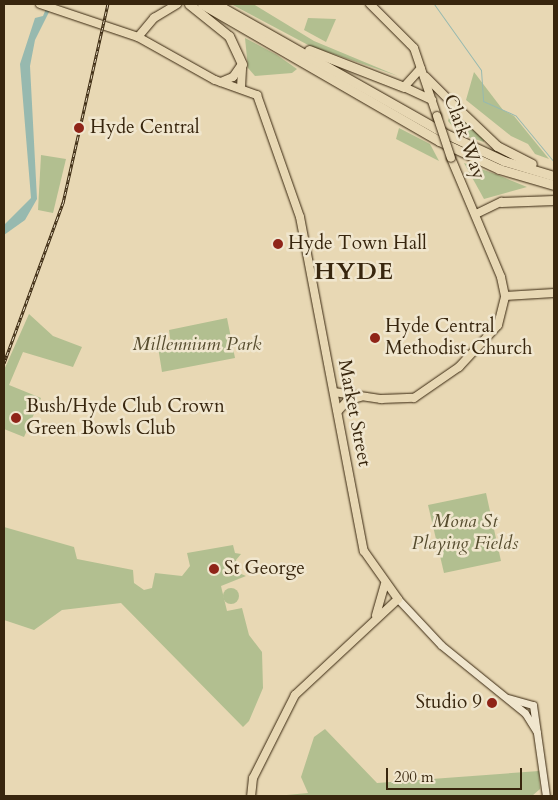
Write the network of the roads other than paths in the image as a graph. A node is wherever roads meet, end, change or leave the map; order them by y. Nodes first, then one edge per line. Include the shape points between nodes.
1 (41, 4) edge
2 (177, 4) edge
3 (189, 4) edge
4 (202, 4) edge
5 (216, 4) edge
6 (223, 4) edge
7 (370, 4) edge
8 (138, 37) junction
9 (242, 64) junction
10 (423, 72) junction
11 (221, 82) junction
12 (404, 87) junction
13 (241, 88) junction
14 (432, 100) junction
15 (455, 106) junction
16 (436, 112) junction
17 (554, 175) edge
18 (554, 185) edge
19 (554, 200) edge
20 (501, 202) joint
21 (476, 214) junction
22 (554, 293) edge
23 (505, 296) junction
24 (334, 392) junction
25 (364, 396) junction
26 (338, 411) junction
27 (385, 584) junction
28 (397, 598) junction
29 (381, 608) junction
30 (370, 624) junction
31 (503, 697) junction
32 (524, 702) junction
33 (534, 708) junction
34 (524, 712) junction
35 (537, 732) junction
36 (546, 792) edge
37 (251, 794) edge

1 - 8 main road via 56,12
2 - 8 main road via 154,18
3 - 9 highway via 229,36
4 - 18 highway via 439,142 500,169
5 - 17 highway via 444,133 504,161
6 - 12 highway via 327,59
7 - 10 main road, Clark Way via 403,32
8 - 11 main road
9 - 11 main road via 233,78
9 - 13 main road
10 - 12 main road
10 - 14 main road, Clark Way
10 - 15 main road
11 - 13 main road
12 - 14 main road
13 - 24 main road, Market Street via 251,91 263,107 300,217
14 - 16 main road, Clark Way
15 - 16 main road via 439,101
15 - 17 highway via 504,151
16 - 21 main road, Clark Way, bridge via 450,158
19 - 20 highway
20 - 21 main road
21 - 23 main road, Clark Way
22 - 23 main road
23 - 25 main road via 493,335 438,384 408,399
24 - 25 main road
24 - 26 main road, Market Street
25 - 26 main road via 346,400
26 - 27 main road, Market Street via 364,552
27 - 28 main road, Market Street
27 - 29 main road
28 - 29 main road
28 - 30 main road
28 - 31 main road, Market Street via 441,645
29 - 30 main road
30 - 37 main road via 294,695
31 - 32 main road, Market Street
31 - 34 main road, Market Street
32 - 33 main road, Market Street via 531,702
32 - 34 main road
33 - 34 main road
33 - 35 main road
34 - 35 main road
35 - 36 main road

